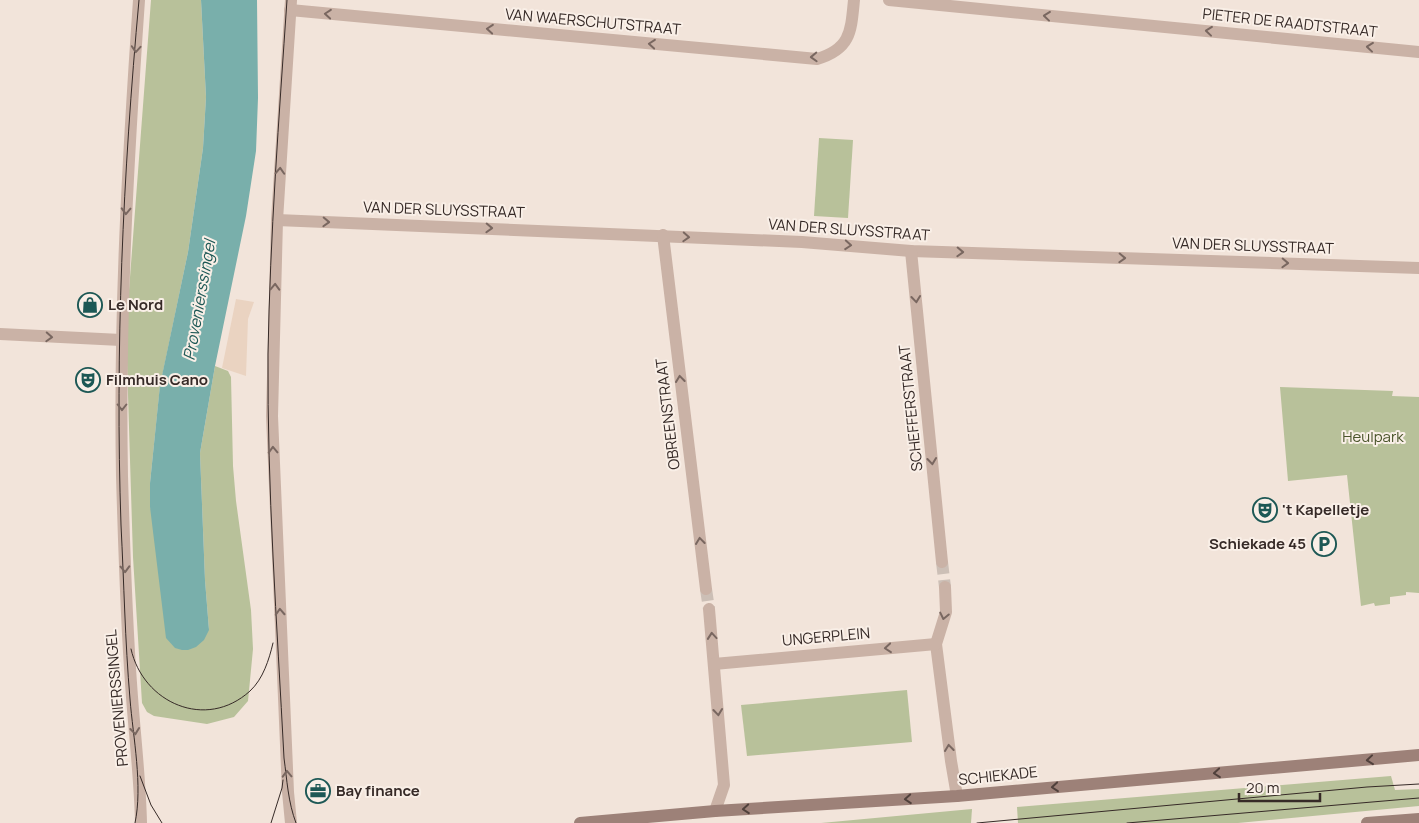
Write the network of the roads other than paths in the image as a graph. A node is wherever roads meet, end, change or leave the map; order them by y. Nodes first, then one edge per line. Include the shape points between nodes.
1 (139, 0) edge
2 (854, 0) edge
3 (889, 0) edge
4 (291, 5) edge
5 (1419, 52) edge
6 (277, 220) junction
7 (663, 235) junction
8 (911, 251) junction
9 (1419, 268) edge
10 (0, 334) edge
11 (121, 340) junction
12 (942, 562) tunnel mouth
13 (945, 587) tunnel mouth
14 (706, 589) tunnel mouth
15 (709, 609) tunnel mouth
16 (936, 644) junction
17 (714, 664) junction
18 (1419, 755) edge
19 (957, 796) junction
20 (716, 811) junction
21 (1419, 819) edge
22 (142, 823) edge
23 (291, 823) edge
24 (580, 823) edge
25 (1368, 823) edge

1 -> 11 street, PROVENIERSSINGEL
2 -> 4 street, VAN WAERSCHUTSTRAAT via 851,32 844,45 817,59
5 -> 3 street, PIETER DE RAADTSTRAAT
6 -> 4 street
6 -> 7 street, VAN DER SLUYSSTRAAT
23 -> 6 street via 272,416
7 -> 8 street, VAN DER SLUYSSTRAAT
14 -> 7 street, OBREENSTRAAT
8 -> 9 street, VAN DER SLUYSSTRAAT
8 -> 12 street, SCHEFFERSTRAAT
10 -> 11 street
11 -> 22 street, PROVENIERSSINGEL via 128,637
13 -> 16 street via 946,612
17 -> 15 street
16 -> 17 street, UNGERPLEIN
19 -> 16 street
17 -> 20 street via 724,785
18 -> 19 main road, SCHIEKADE
19 -> 20 main road, SCHIEKADE
20 - 24 main road, SCHIEKADE
21 - 25 main road

